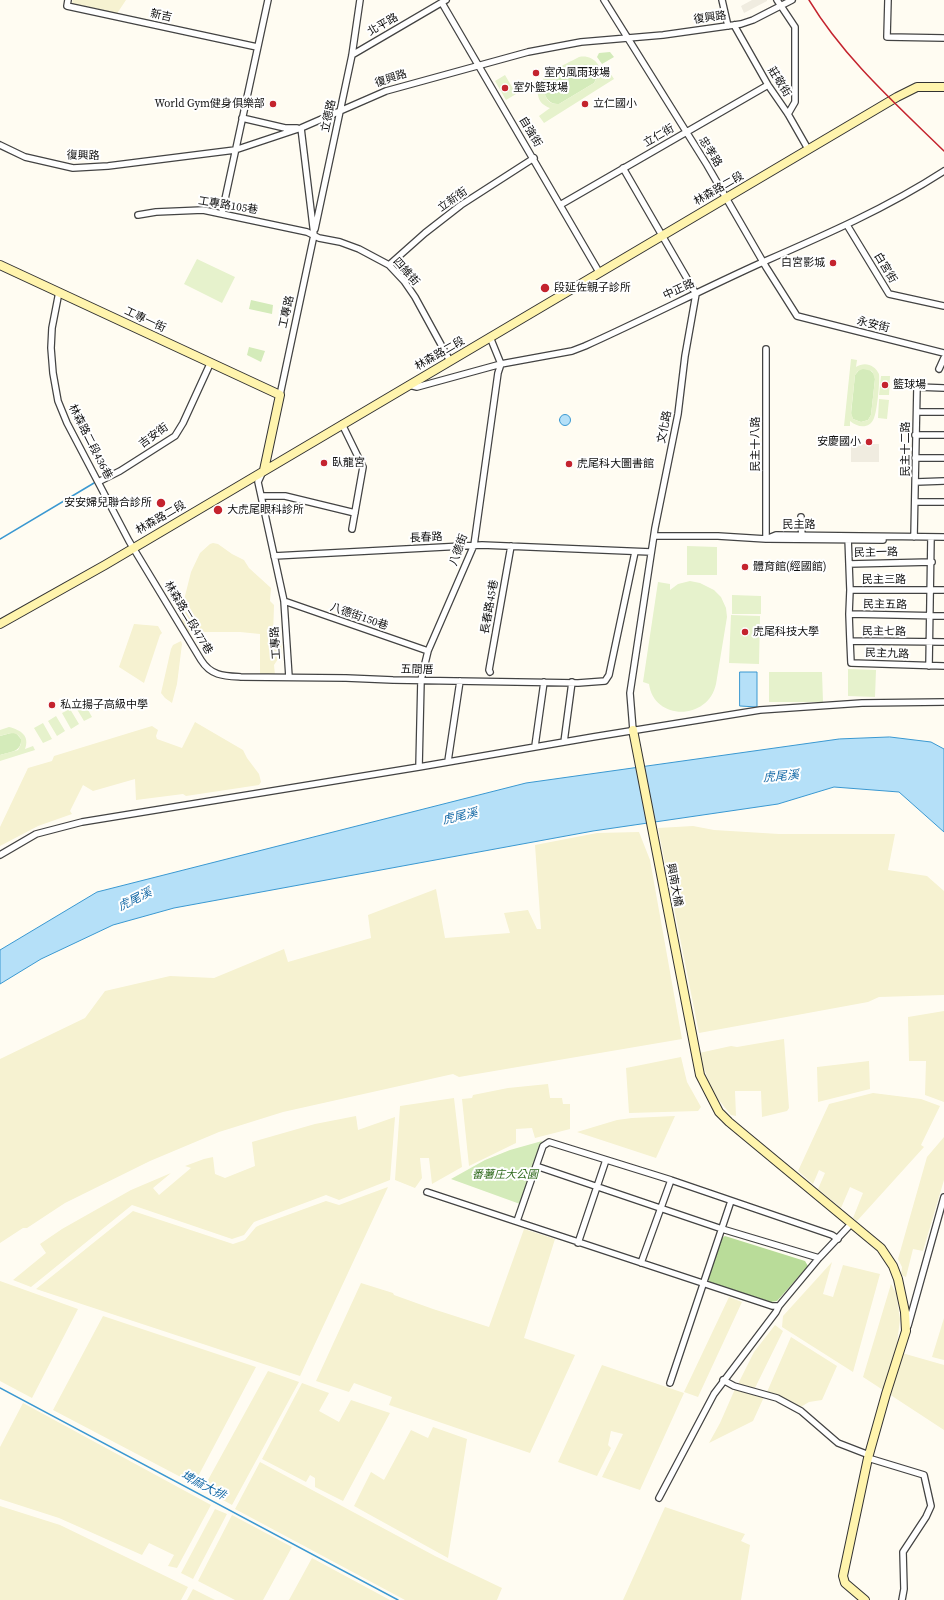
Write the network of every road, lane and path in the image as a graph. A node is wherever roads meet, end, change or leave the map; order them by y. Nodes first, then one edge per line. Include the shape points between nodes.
1 (68, 0) edge
2 (268, 0) edge
3 (360, 0) edge
4 (604, 0) edge
5 (722, 0) edge
6 (777, 0) edge
7 (792, 0) edge
8 (888, 0) edge
9 (444, 1) edge
10 (781, 6) junction
11 (731, 25) junction
12 (628, 38) junction
13 (944, 38) edge
14 (257, 47) junction
15 (352, 55) junction
16 (478, 65) junction
17 (768, 85) junction
18 (944, 87) edge
19 (340, 110) junction
20 (788, 114) junction
21 (242, 118) junction
22 (302, 128) junction
23 (686, 132) junction
24 (0, 145) edge
25 (808, 149) junction
26 (235, 150) junction
27 (534, 158) junction
28 (623, 168) junction
29 (944, 171) edge
30 (726, 198) junction
31 (560, 205) junction
32 (222, 213) junction
33 (138, 215) dead end
34 (847, 225) junction
35 (314, 235) junction
36 (663, 235) junction
37 (763, 262) junction
38 (0, 265) edge
39 (389, 265) junction
40 (599, 272) junction
41 (59, 292) junction
42 (696, 294) junction
43 (944, 306) edge
44 (797, 316) joint
45 (490, 337) junction
46 (766, 350) dead end
47 (944, 353) edge
48 (944, 358) edge
49 (450, 361) junction
50 (210, 364) junction
51 (501, 364) junction
52 (939, 369) dead end
53 (409, 384) junction
54 (944, 388) edge
55 (280, 395) junction
56 (916, 412) junction
57 (944, 412) edge
58 (342, 424) junction
59 (915, 435) junction
60 (944, 435) edge
61 (915, 458) junction
62 (944, 458) edge
63 (264, 470) junction
64 (944, 481) edge
65 (98, 482) junction
66 (916, 482) junction
67 (262, 496) junction
68 (916, 502) junction
69 (944, 502) edge
70 (355, 513) junction
71 (802, 517) dead end
72 (352, 529) dead end
73 (654, 536) junction
74 (802, 537) junction
75 (848, 537) junction
76 (914, 537) junction
77 (944, 537) edge
78 (766, 539) junction
79 (931, 539) junction
80 (944, 540) edge
81 (474, 545) junction
82 (511, 546) junction
83 (134, 547) junction
84 (635, 552) junction
85 (651, 552) junction
86 (274, 556) junction
87 (932, 562) junction
88 (849, 564) junction
89 (850, 590) junction
90 (931, 590) junction
91 (944, 590) edge
92 (284, 601) junction
93 (849, 614) junction
94 (931, 616) junction
95 (944, 616) edge
96 (0, 624) edge
97 (850, 641) junction
98 (930, 642) junction
99 (944, 642) edge
100 (428, 651) junction
101 (929, 666) junction
102 (944, 666) edge
103 (490, 672) dead end
104 (289, 677) junction
105 (421, 680) junction
106 (460, 681) junction
107 (544, 682) junction
108 (572, 682) junction
109 (944, 702) edge
110 (633, 730) junction
111 (564, 742) junction
112 (535, 746) junction
113 (448, 761) junction
114 (419, 767) junction
115 (0, 855) edge
116 (606, 1160) junction
117 (536, 1166) junction
118 (671, 1180) junction
119 (597, 1187) junction
120 (427, 1192) dead end
121 (944, 1197) edge
122 (731, 1201) junction
123 (661, 1208) junction
124 (517, 1222) junction
125 (851, 1224) junction
126 (722, 1229) junction
127 (838, 1239) junction
128 (578, 1243) junction
129 (819, 1258) junction
130 (641, 1263) junction
131 (703, 1283) junction
132 (779, 1306) junction
133 (906, 1331) junction
134 (723, 1380) junction
135 (670, 1383) dead end
136 (869, 1457) junction
137 (659, 1498) dead end
138 (865, 1600) edge
139 (902, 1600) edge

1 - 14 street, 新吉 via 67,6
2 - 14 street
3 - 15 street, 立德路
4 - 12 street, 忠孝路
5 - 11 street, 莊敬街
6 - 10 street
7 - 10 street, 復興路
8 - 13 street via 887,37
9 - 15 street, 北平路
9 - 16 street, 自強街
10 - 11 street, 復興路 via 752,20
10 - 20 street via 795,27 795,102
11 - 12 street, 復興路
11 - 17 street, 莊敬街
12 - 16 street, 復興路 via 581,42
12 - 23 street, 忠孝路
14 - 21 street
15 - 19 street, 立德路
16 - 19 street, 復興路 via 386,91
16 - 27 street, 自強街
17 - 20 street, 莊敬街
17 - 23 street, 立仁街
18 - 25 street, 林森路二段 via 912,88
19 - 22 street, 復興路
19 - 35 street, 立德路
20 - 25 street, 莊敬街
21 - 22 street via 285,128
21 - 26 street
22 - 26 street, 復興路
22 - 35 street, 工專路
23 - 28 street, 立仁街
23 - 30 street, 忠孝路
24 - 26 street, 復興路 via 25,157 73,168
25 - 30 street, 林森路二段
26 - 32 street
27 - 31 street, 自強街
27 - 39 street, 立新街 via 461,205 425,232
28 - 31 street, 立仁街
28 - 36 street
29 - 34 street, 中正路 via 910,193
30 - 36 street, 林森路二段
30 - 37 street, 忠孝路
31 - 40 street, 自強街
32 - 33 street, 工專路105巷 via 204,210
32 - 35 street, 工專路105巷
34 - 37 street, 中正路
34 - 43 street, 白宮街 via 889,294
35 - 39 street, 四維街 via 359,249
35 - 55 street, 工專路
36 - 40 street, 林森路二段
36 - 42 street
37 - 42 street, 中正路
37 - 44 street, 忠孝路
38 - 41 street, 工專一街
39 - 49 street, 四維街 via 415,297
40 - 45 street, 林森路二段
41 - 50 street, 工專一街
41 - 65 street, 林森路二段436巷 via 51,348 58,401
42 - 51 street, 中正路 via 572,351
42 - 73 street, 文化路 via 678,414
44 - 47 street, 永安街
45 - 49 street, 林森路二段
45 - 51 street
46 - 78 street, 民主十八路
48 - 52 street
49 - 53 street, 林森路二段
50 - 55 street, 工專一街
50 - 65 street, 吉安街 via 175,436
51 - 53 street, 中正路 via 417,387
51 - 81 street, 八德街
53 - 58 street, 林森路二段
54 - 56 street, 民主十二路 via 917,387
55 - 63 street, 工專路
56 - 57 street
56 - 59 street, 民主十二路
58 - 63 street, 林森路二段
58 - 70 street via 363,467
59 - 60 street
59 - 61 street, 民主十二路
61 - 62 street
61 - 66 street, 民主十二路
63 - 67 street, 工專路 via 258,482
63 - 83 street, 林森路二段
64 - 66 street
65 - 83 street, 林森路二段436巷
66 - 68 street, 民主十二路
67 - 70 street via 285,496
67 - 86 street, 工專路
68 - 69 street
68 - 76 street, 民主十二路
70 - 72 street
71 - 74 street
73 - 78 street, 民主路
73 - 85 street, 文化路
74 - 75 street, 民主路
74 - 78 street, 民主路 via 776,535
75 - 76 street, 民主路
75 - 79 street
75 - 88 street, 民主一路
76 - 79 street, 民主路
77 - 79 street, 民主路
79 - 80 street
79 - 87 street
81 - 82 street, 長春路
81 - 86 street, 長春路
81 - 100 street, 八德街
82 - 84 street, 長春路
82 - 103 street, 長春路45巷
83 - 96 street, 林森路二段
83 - 104 street, 林森路二段477巷 via 206,668 211,672 233,677
84 - 85 street, 長春路
84 - 108 street via 609,676 605,681
85 - 110 street, 文化路 via 630,693
86 - 92 street, 工專路
87 - 88 street, 民主一路
87 - 90 street
88 - 89 street, 民主三路
89 - 90 street, 民主三路
89 - 93 street, 民主五路
90 - 91 street, 民主三路
90 - 94 street
92 - 100 street, 八德街150巷
92 - 104 street, 工專路
93 - 94 street, 民主五路
93 - 97 street, 民主七路
94 - 95 street, 民主五路
94 - 98 street
97 - 98 street, 民主七路
97 - 101 street, 民主九路 via 851,664
98 - 99 street, 民主七路
98 - 101 street
100 - 105 street, 八德街
101 - 102 street, 民主九路
104 - 105 street, 五間厝
105 - 106 street, 五間厝
105 - 114 street, 八德街
106 - 107 street, 五間厝
106 - 113 street
107 - 108 street
107 - 112 street
108 - 111 street
109 - 110 street via 802,706
110 - 111 street
110 - 125 street, 興南大橋 via 700,1076 719,1112
111 - 112 street
112 - 113 street
113 - 114 street
114 - 115 street via 82,822 36,834
116 - 117 street via 549,1142 543,1146
116 - 118 street
116 - 119 street
117 - 119 street
117 - 124 street
118 - 122 street
118 - 123 street
119 - 123 street
119 - 128 street
120 - 124 street
121 - 133 street
122 - 126 street
122 - 127 street
123 - 126 street
123 - 130 street
124 - 128 street
125 - 127 street
125 - 133 street, 興南大橋 via 881,1248 893,1266 905,1312
126 - 129 street
126 - 131 street
127 - 129 street
128 - 130 street
129 - 132 street
130 - 131 street
131 - 132 street via 772,1306
131 - 135 street
132 - 134 street
133 - 136 street
134 - 136 street via 734,1386 777,1398 801,1411 838,1443
134 - 137 street
136 - 138 street via 843,1576 844,1583
136 - 139 street via 924,1475 931,1506 903,1552

